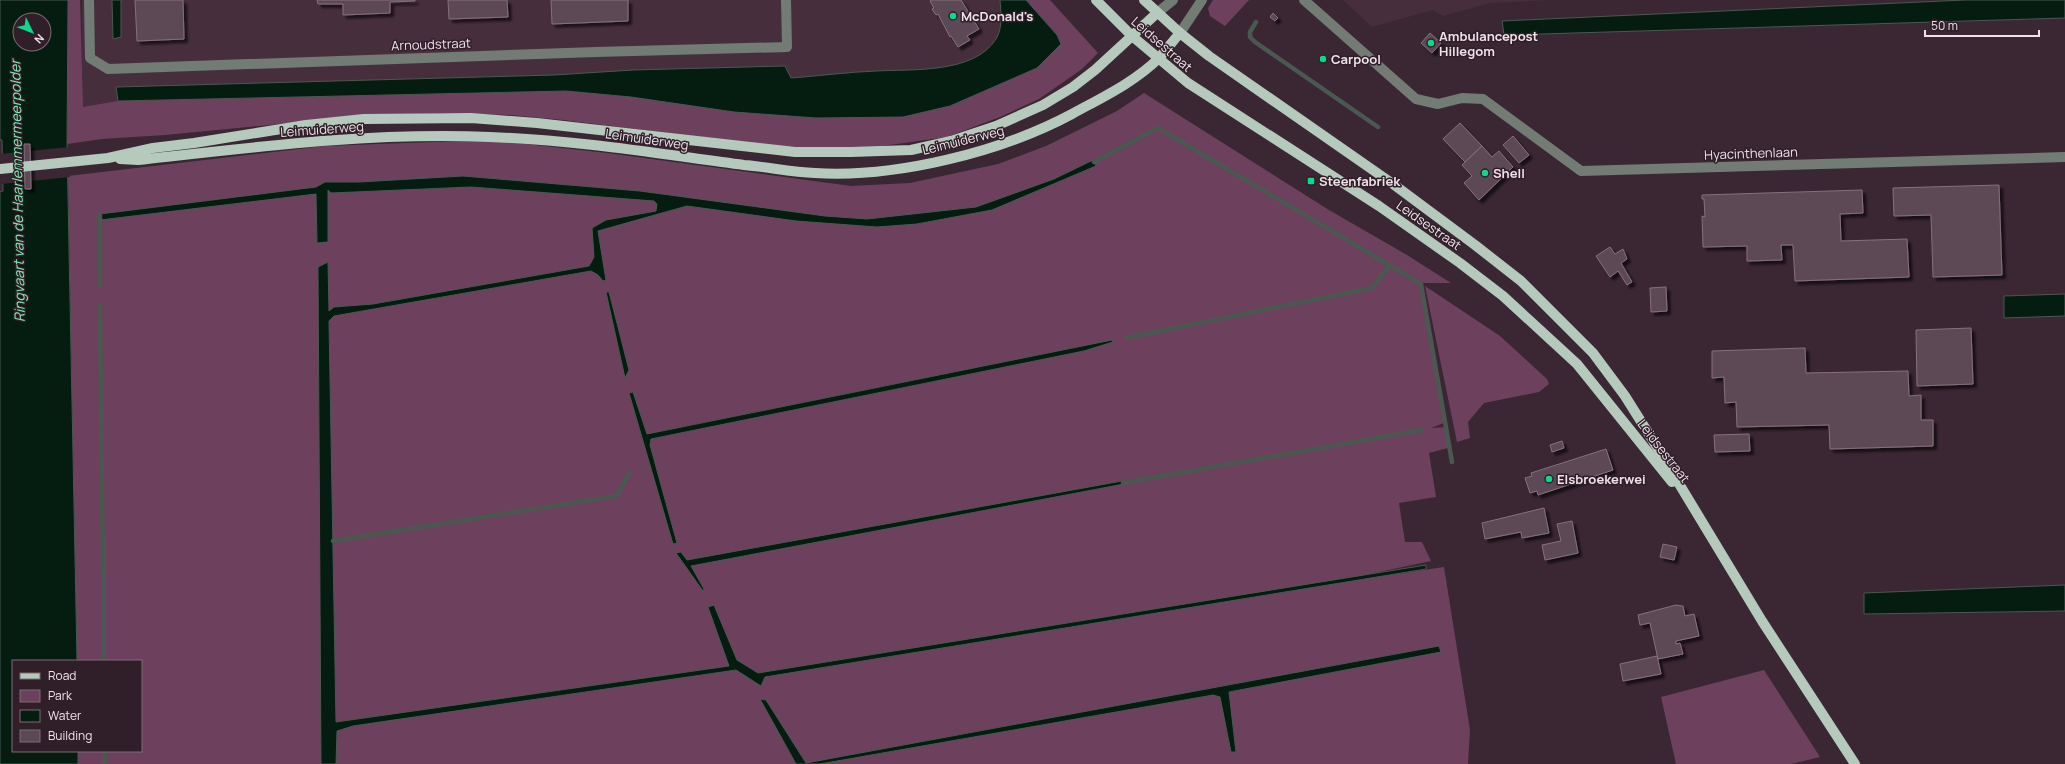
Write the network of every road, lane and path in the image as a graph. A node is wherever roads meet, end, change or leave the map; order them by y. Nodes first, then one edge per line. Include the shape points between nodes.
1 (89, 0) edge
2 (786, 0) edge
3 (1096, 0) edge
4 (1144, 0) edge
5 (1173, 0) edge
6 (1202, 0) edge
7 (1304, 0) edge
8 (1157, 13) junction
9 (1180, 33) junction
10 (1132, 36) junction
11 (1158, 59) junction
12 (2065, 157) edge
13 (108, 158) junction
14 (0, 169) edge
15 (1702, 522) junction
16 (1855, 764) edge

1 - 2 street, Arnoudstraat via 90,58 108,69 787,47
3 - 10 main road, Leidsestraat
4 - 8 main road, Leidsestraat
5 - 8 street, Leidsestraat
6 - 9 street, Leidsestraat
7 - 12 street, Hyacinthenlaan via 1416,99 1438,104 1462,98 1483,99 1581,170
8 - 9 main road, Leidsestraat
8 - 10 main road, Leimuiderweg
9 - 11 main road, Leimuiderweg
9 - 15 main road, Leidsestraat via 1214,60 1393,184 1521,281 1593,353 1625,396
10 - 11 main road, Leidsestraat
10 - 13 main road, Leimuiderweg via 1079,83 1043,105 996,126 951,141 911,150 795,152 544,123 471,118 405,118 306,125 154,148
11 - 13 main road, Leimuiderweg via 1101,98 1057,122 1004,144 953,158 873,171 816,173 563,140 490,136 346,139 138,160
11 - 15 main road, Leidsestraat via 1188,83 1379,206 1503,296 1577,364
13 - 14 main road, Leimuiderweg
15 - 16 main road, Leidsestraat via 1762,621

